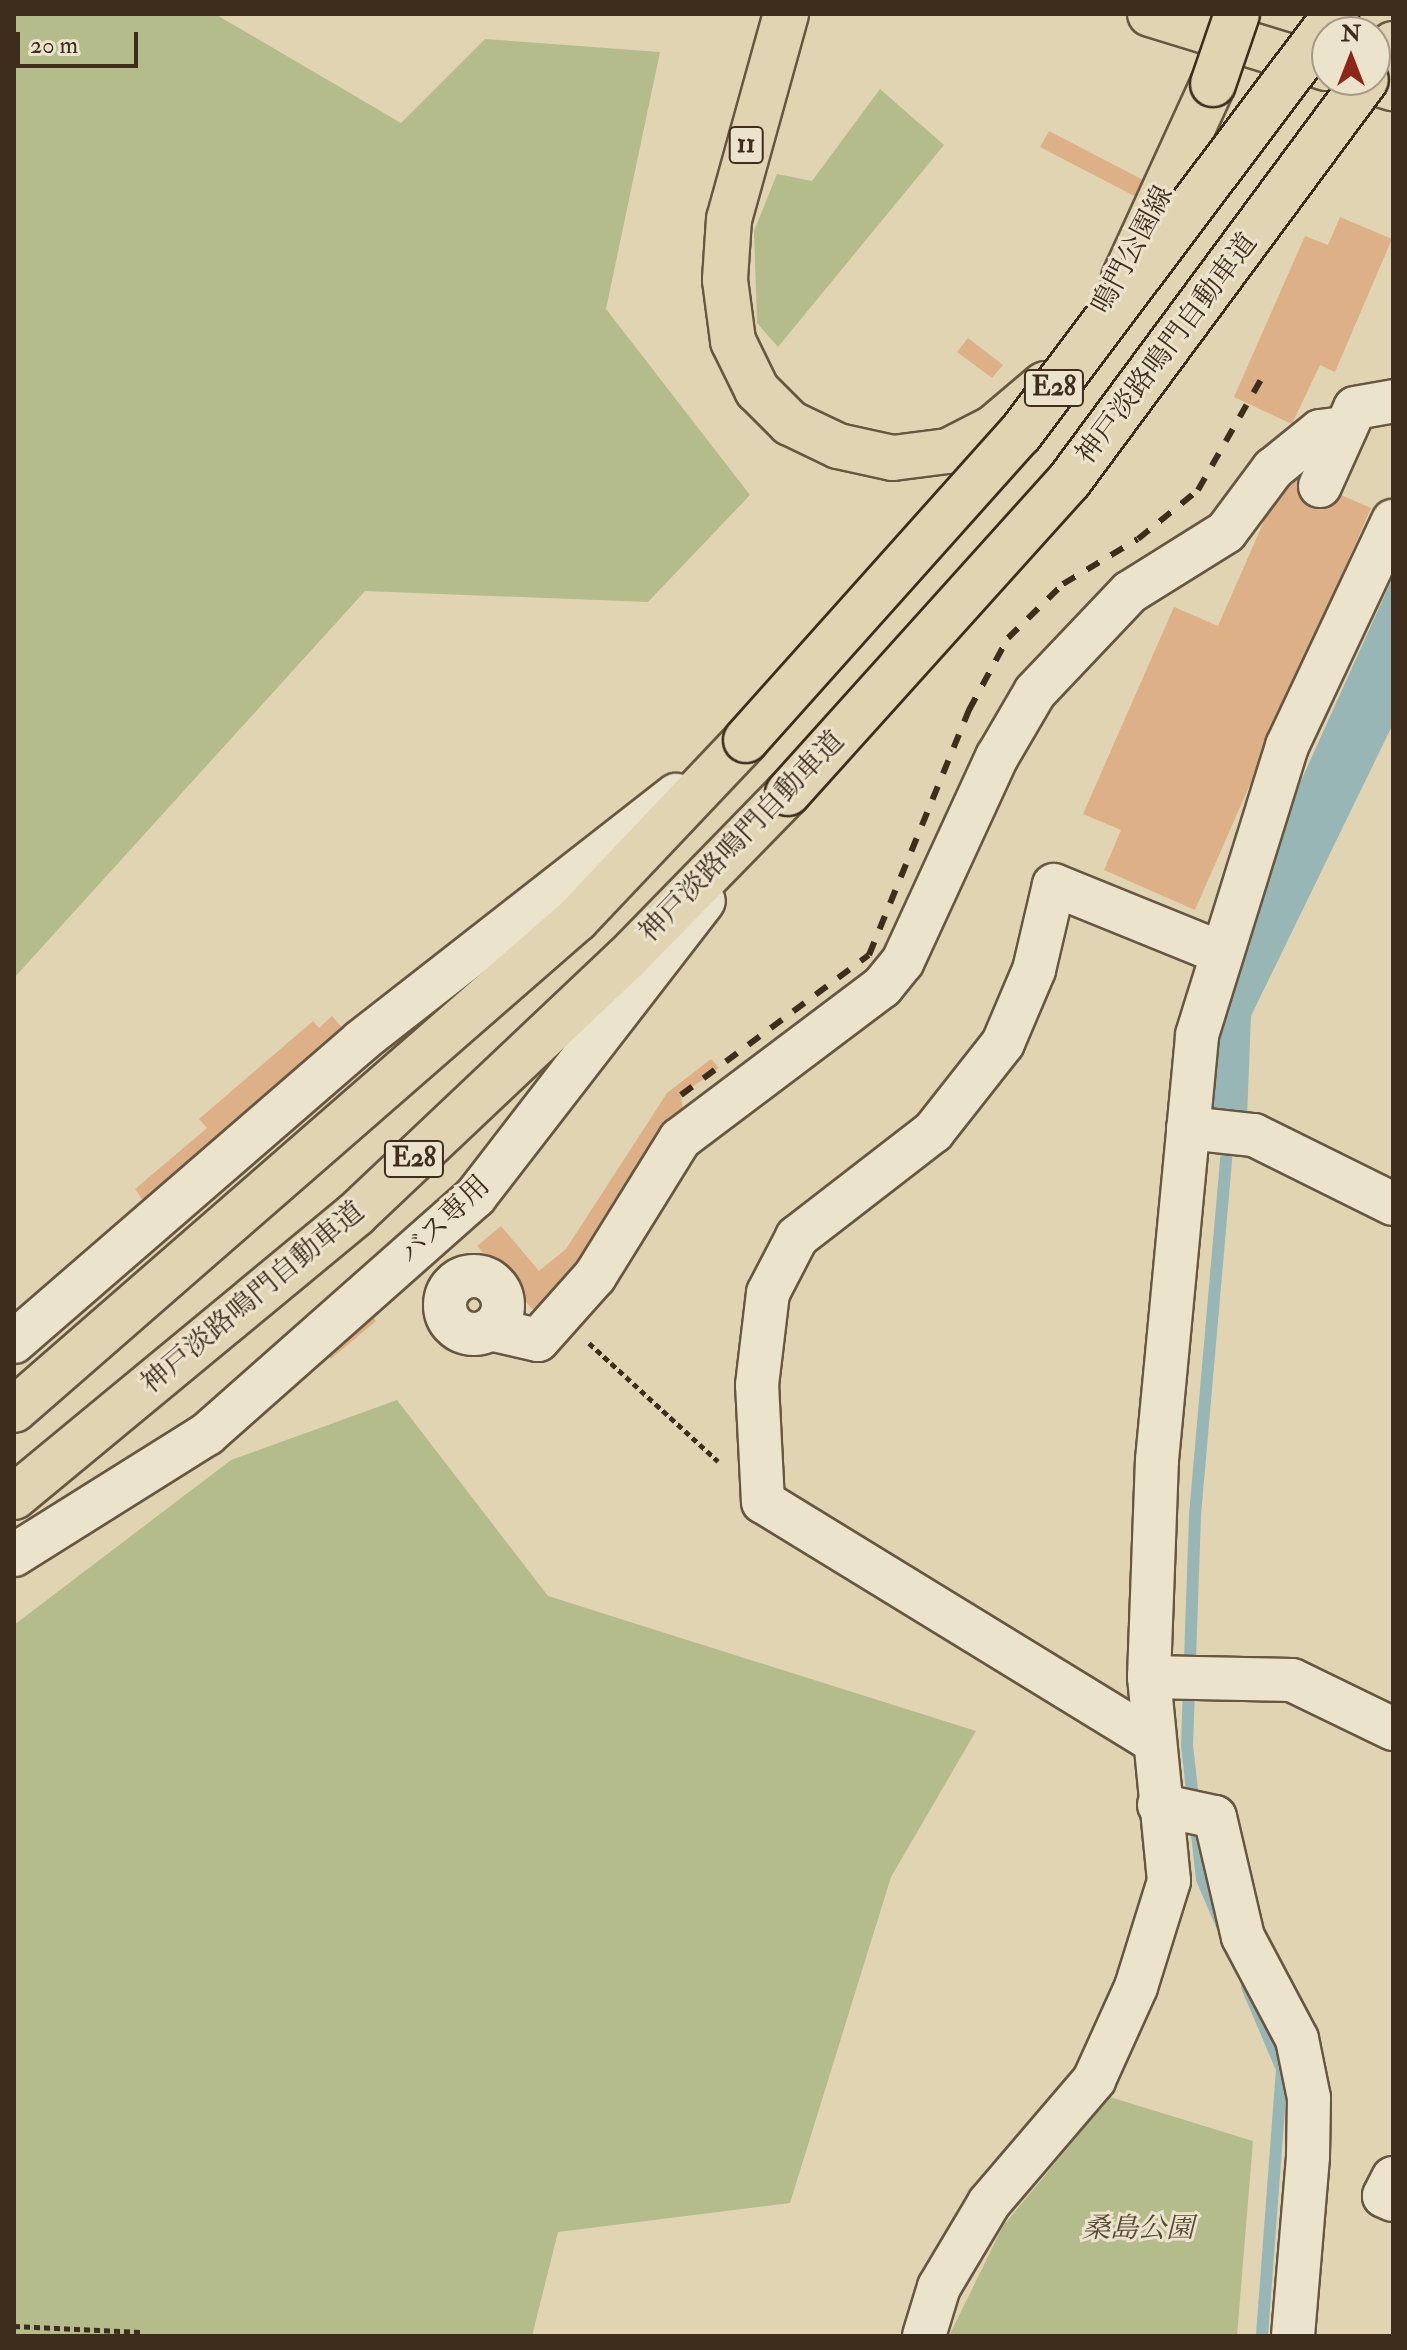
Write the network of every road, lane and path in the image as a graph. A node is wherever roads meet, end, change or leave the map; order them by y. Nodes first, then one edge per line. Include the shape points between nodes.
1 (786, 14) edge
2 (1150, 14) edge
3 (1237, 14) edge
4 (1336, 14) edge
5 (1311, 63) edge
6 (1354, 96) edge
7 (1393, 401) edge
8 (1346, 428) junction
9 (1320, 486) dead end
10 (1393, 521) edge
11 (746, 740) junction
12 (788, 793) junction
13 (1219, 952) junction
14 (1188, 1128) junction
15 (1393, 1204) edge
16 (562, 1318) junction
17 (490, 1329) dead end
18 (14, 1342) edge
19 (14, 1410) edge
20 (14, 1497) edge
21 (763, 1502) junction
22 (14, 1555) edge
23 (1149, 1677) junction
24 (1393, 1729) edge
25 (1152, 1740) junction
26 (1159, 1805) junction
27 (1393, 2178) edge
28 (1393, 2200) edge
29 (14, 2326) edge
30 (141, 2332) dead end
31 (924, 2336) edge
32 (1293, 2336) edge

1 - 3 main road, 鳴門公園線 / 11, bridge via 729,219 725,280 733,341 757,390 790,423 838,446 893,458 948,451 1031,401 1110,306 1213,84
2 - 5 main road
4 - 11 main road, E28, bridge via 1020,434
6 - 12 main road, 神戸淡路鳴門自動車道 / E28, bridge via 1069,481
7 - 8 street via 1367,400
8 - 9 street
8 - 16 street via 1320,431 1273,469 1226,532 1130,592 1072,650 1012,726 903,961 852,1012 680,1139
10 - 13 street via 1287,746
11 - 18 street via 361,1041
11 - 19 main road, E28 via 577,919
12 - 20 main road, 神戸淡路鳴門自動車道 / E28 via 626,959 356,1214
12 - 22 street, バス専用 via 475,1197 207,1434
13 - 14 street via 1197,1035
13 - 21 street via 1054,885 1034,970 1003,1043 933,1132 797,1237 768,1293 757,1399
14 - 15 street via 1254,1135
14 - 23 street via 1157,1460
16 - 17 street via 525,1342
16 - 21 path
21 - 25 street
23 - 24 street via 1292,1680
23 - 25 street
25 - 26 street
26 - 31 street via 1169,1881 1136,1987 1094,2080 989,2203 939,2287
26 - 32 street via 1215,1817 1243,1937 1297,2039 1309,2098
27 - 28 street via 1384,2196
29 - 30 path

